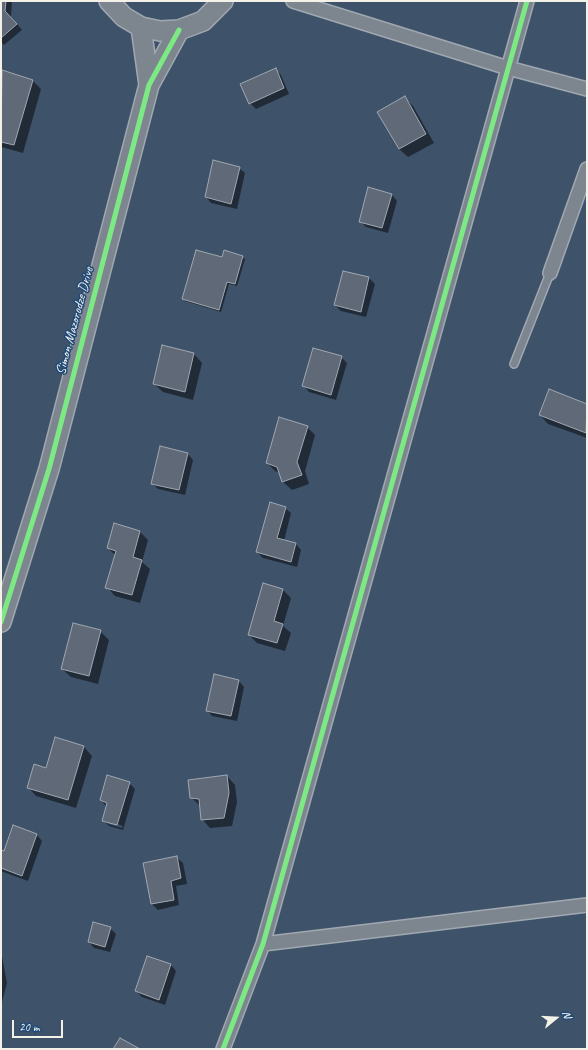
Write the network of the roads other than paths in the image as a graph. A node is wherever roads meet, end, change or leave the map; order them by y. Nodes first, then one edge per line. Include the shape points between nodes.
1 (109, 1) edge
2 (223, 1) edge
3 (293, 1) edge
4 (527, 1) edge
5 (141, 27) junction
6 (179, 30) junction
7 (508, 68) junction
8 (149, 85) junction
9 (587, 89) edge
10 (587, 169) edge
11 (550, 274) joint
12 (514, 364) dead end
13 (1, 622) edge
14 (587, 905) edge
15 (263, 944) junction
16 (224, 1049) edge

1 - 5 street via 124,17
2 - 6 street via 203,21
3 - 7 street
4 - 7 street
5 - 6 street via 160,31
5 - 8 street, Simon Mazorodze Drive
6 - 8 street, Simon Mazorodze Drive
7 - 9 street
7 - 15 street
8 - 13 street, Simon Mazorodze Drive via 49,469
10 - 11 street
11 - 12 lane
14 - 15 street
15 - 16 street

